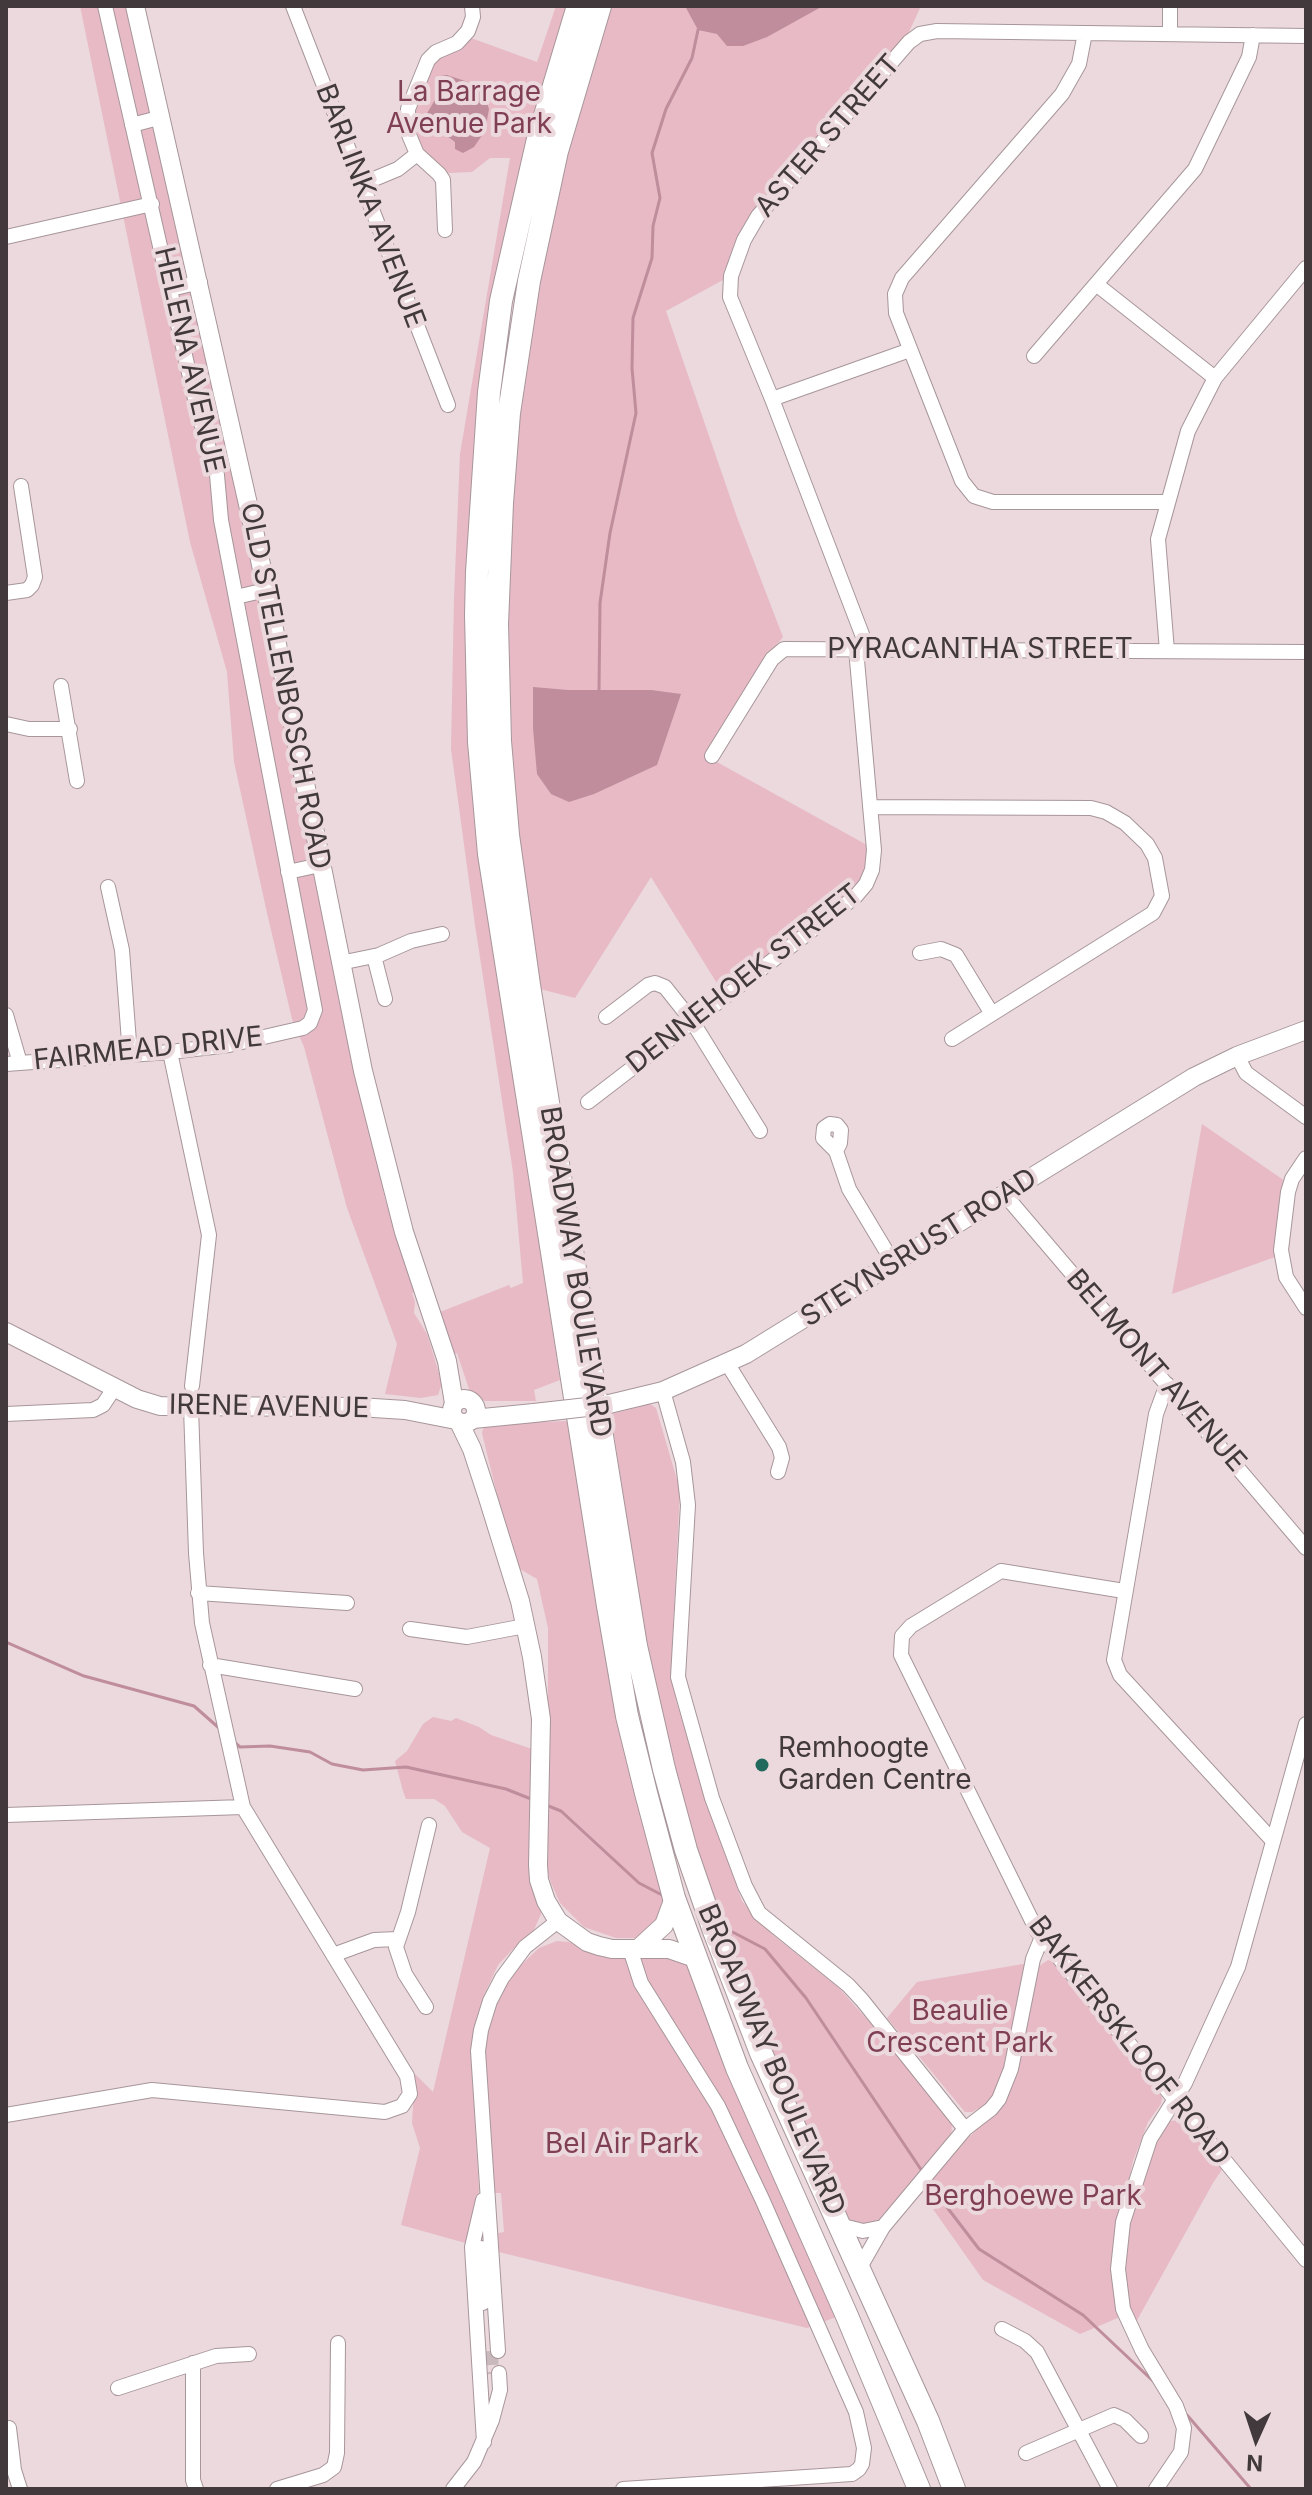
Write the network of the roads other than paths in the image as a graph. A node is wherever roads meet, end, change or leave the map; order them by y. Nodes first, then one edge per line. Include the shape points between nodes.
1 (105, 6) edge
2 (135, 6) edge
3 (293, 6) edge
4 (472, 6) edge
5 (578, 6) edge
6 (600, 6) edge
7 (1170, 6) edge
8 (1085, 33) junction
9 (1170, 34) junction
10 (1253, 35) junction
11 (1306, 36) edge
12 (162, 117) junction
13 (132, 125) junction
14 (417, 154) junction
15 (362, 184) junction
16 (152, 204) junction
17 (445, 230) dead end
18 (6, 237) edge
19 (1306, 268) edge
20 (200, 282) junction
21 (1096, 284) junction
22 (171, 289) junction
23 (910, 350) junction
24 (1034, 356) dead end
25 (1215, 378) junction
26 (772, 399) junction
27 (448, 405) dead end
28 (21, 486) dead end
29 (1167, 502) junction
30 (266, 590) junction
31 (6, 593) edge
32 (236, 597) junction
33 (862, 650) junction
34 (1167, 651) junction
35 (1306, 652) edge
36 (61, 686) dead end
37 (6, 724) edge
38 (70, 729) junction
39 (712, 756) dead end
40 (77, 781) dead end
41 (870, 807) junction
42 (320, 865) junction
43 (288, 872) junction
44 (108, 887) dead end
45 (442, 934) dead end
46 (920, 953) dead end
47 (374, 956) junction
48 (340, 963) junction
49 (314, 999) joint
50 (385, 999) dead end
51 (992, 1014) junction
52 (6, 1015) edge
53 (606, 1017) dead end
54 (692, 1021) junction
55 (1306, 1030) edge
56 (952, 1039) dead end
57 (170, 1052) junction
58 (130, 1055) junction
59 (1237, 1056) junction
60 (13, 1064) edge
61 (588, 1102) dead end
62 (1306, 1117) edge
63 (760, 1131) dead end
64 (836, 1151) dead end
65 (1306, 1158) edge
66 (1005, 1195) junction
67 (894, 1264) junction
68 (1306, 1308) edge
69 (6, 1332) edge
70 (727, 1363) junction
71 (1167, 1384) junction
72 (192, 1386) dead end
73 (115, 1387) junction
74 (655, 1393) junction
75 (191, 1408) junction
76 (463, 1409) junction
77 (411, 1410) junction
78 (6, 1414) edge
79 (436, 1415) junction
80 (778, 1472) dead end
81 (479, 1474) junction
82 (488, 1498) junction
83 (1306, 1548) edge
84 (1124, 1591) junction
85 (198, 1593) junction
86 (347, 1603) dead end
87 (525, 1626) junction
88 (410, 1629) dead end
89 (210, 1665) junction
90 (355, 1689) dead end
91 (1306, 1724) edge
92 (243, 1807) junction
93 (6, 1815) edge
94 (429, 1825) dead end
95 (1273, 1841) junction
96 (674, 1898) junction
97 (558, 1921) junction
98 (1042, 1937) junction
99 (398, 1939) junction
100 (635, 1948) junction
101 (333, 1955) junction
102 (695, 1958) junction
103 (426, 2007) dead end
104 (1174, 2101) junction
105 (6, 2115) edge
106 (965, 2129) junction
107 (483, 2224) junction
108 (839, 2225) junction
109 (883, 2227) junction
110 (1304, 2254) edge
111 (859, 2269) junction
112 (1002, 2329) dead end
113 (338, 2343) dead end
114 (249, 2354) dead end
115 (193, 2363) junction
116 (118, 2388) dead end
117 (9, 2428) dead end
118 (1080, 2429) junction
119 (1141, 2436) dead end
120 (484, 2442) junction
121 (1026, 2453) dead end
122 (20, 2489) edge
123 (196, 2489) edge
124 (277, 2489) edge
125 (453, 2489) edge
126 (623, 2489) edge
127 (919, 2489) edge
128 (954, 2489) edge
129 (1110, 2489) edge
130 (1156, 2489) edge

1 - 13 street, HELENA AVENUE
2 - 12 street, OLD STELLENBOSCH ROAD
3 - 15 street, BARLINKA AVENUE
4 - 14 street via 468,31 432,56 410,100 407,126
5 - 96 main road, BROADWAY BOULEVARD via 538,139 496,338 477,572 479,742 509,994 608,1606 627,1716
6 - 108 main road, BROADWAY BOULEVARD via 557,151 529,281 509,413 497,609 508,835 642,1678 686,1850 714,1931 761,2053
7 - 9 street
8 - 9 street, ASTER STREET
8 - 23 street via 1079,64 1062,94 897,286 896,313
8 - 26 street, ASTER STREET via 920,34 765,208 744,240 729,289
9 - 10 street, ASTER STREET
10 - 11 street, ASTER STREET
10 - 21 street via 1249,57 1202,158
12 - 13 street
12 - 20 street, OLD STELLENBOSCH ROAD
13 - 16 street, HELENA AVENUE
14 - 15 street via 398,169
14 - 17 street via 443,180
15 - 27 street, BARLINKA AVENUE
16 - 18 street
16 - 22 street, HELENA AVENUE
19 - 25 street
20 - 22 street
20 - 30 street, OLD STELLENBOSCH ROAD
21 - 24 street
21 - 25 street
22 - 32 street, HELENA AVENUE via 217,475
23 - 26 street
23 - 29 street via 962,481 974,496 993,502
25 - 29 street via 1188,431
26 - 33 street, ASTER STREET
28 - 31 street via 35,577 27,590
29 - 34 street via 1157,549
30 - 32 street
30 - 42 street, OLD STELLENBOSCH ROAD
32 - 43 street, HELENA AVENUE
33 - 34 street, PYRACANTHA STREET
33 - 39 street, PYRACANTHA STREET via 779,651
33 - 41 street, DENNEHOEK STREET
34 - 35 street, PYRACANTHA STREET
36 - 38 street
37 - 38 street
38 - 40 street
41 - 51 street via 1091,808 1116,817 1147,844 1162,889 1153,913
41 - 54 street, DENNEHOEK STREET via 874,860 861,891
42 - 43 street
42 - 48 street, OLD STELLENBOSCH ROAD
43 - 49 street, HELENA AVENUE
44 - 58 street via 122,950
45 - 47 street
46 - 51 street via 941,949 956,955
47 - 48 street
47 - 50 street
48 - 76 street, OLD STELLENBOSCH ROAD via 381,1149
49 - 57 street, FAIRMEAD DRIVE via 314,1017 303,1028
51 - 56 street
52 - 60 street
53 - 54 street via 655,983 665,987
54 - 61 street, DENNEHOEK STREET
54 - 63 street
55 - 59 street, STEYNSRUST ROAD
57 - 58 street, FAIRMEAD DRIVE
57 - 72 street via 209,1235
58 - 60 street, FAIRMEAD DRIVE
59 - 62 street via 1246,1073
59 - 66 street, STEYNSRUST ROAD via 1194,1077
64 - 67 street via 849,1189
65 - 68 street via 1288,1192 1281,1250 1286,1277
66 - 67 street, STEYNSRUST ROAD
66 - 71 street, BELMONT AVENUE
67 - 70 street, STEYNSRUST ROAD
69 - 73 street, IRENE AVENUE
70 - 74 street, STEYNSRUST ROAD
70 - 80 street via 779,1447
71 - 83 street, BELMONT AVENUE
71 - 84 street via 1156,1414
73 - 75 street, IRENE AVENUE via 154,1405
73 - 78 street via 93,1410
74 - 76 street, STEYNSRUST ROAD, bridge via 534,1413
74 - 106 street via 683,1462 688,1505 678,1677 712,1798 751,1902 848,1985
75 - 77 street, IRENE AVENUE
75 - 85 street
76 - 77 street, IRENE AVENUE
76 - 79 street, IRENE AVENUE
76 - 81 street, OLD STELLENBOSCH ROAD
76 - 82 street, OLD STELLENBOSCH ROAD
77 - 79 street, IRENE AVENUE
79 - 81 street via 458,1436
81 - 82 street, OLD STELLENBOSCH ROAD
82 - 87 street, OLD STELLENBOSCH ROAD
84 - 95 street via 1114,1650 1120,1675
84 - 98 street, BAKKERSKLOOF ROAD via 1001,1571 911,1626 899,1645
85 - 86 street
85 - 89 street
87 - 88 street via 467,1637
87 - 97 street, OLD STELLENBOSCH ROAD via 541,1719 539,1880
89 - 90 street
89 - 92 street
91 - 95 street
92 - 93 street
92 - 101 street
94 - 99 street
95 - 104 street via 1238,1967
96 - 100 street via 664,1925
96 - 102 main road, BROADWAY BOULEVARD
97 - 100 street via 587,1942
97 - 107 street via 513,1961 490,2001 481,2030 477,2072 486,2188
98 - 104 street, BAKKERSKLOOF ROAD
98 - 106 street via 1006,2084 991,2109
99 - 101 street via 374,1940
99 - 103 street via 400,1963
100 - 102 street via 669,1949
100 - 126 street via 641,1983 718,2106 757,2187 856,2412 864,2448 859,2469 852,2474
101 - 105 street via 409,2080 410,2094 399,2108 385,2112 152,2090
102 - 127 main road, BROADWAY BOULEVARD via 737,2068
104 - 110 street, BAKKERSKLOOF ROAD
104 - 130 street via 1143,2157 1123,2222 1118,2269 1130,2327 1181,2418 1184,2440
106 - 109 street
107 - 107 street via 491,2351 495,2297
107 - 120 street via 472,2247
108 - 109 street via 863,2231
108 - 111 main road, BROADWAY BOULEVARD
109 - 111 street
111 - 128 main road, BROADWAY BOULEVARD
112 - 118 street via 1037,2352
113 - 124 street via 334,2467
114 - 115 street
115 - 116 street
115 - 123 street
117 - 122 street
118 - 119 street via 1114,2415
118 - 121 street
118 - 129 street
120 - 120 street via 488,2399 492,2374 494,2413
120 - 125 street

